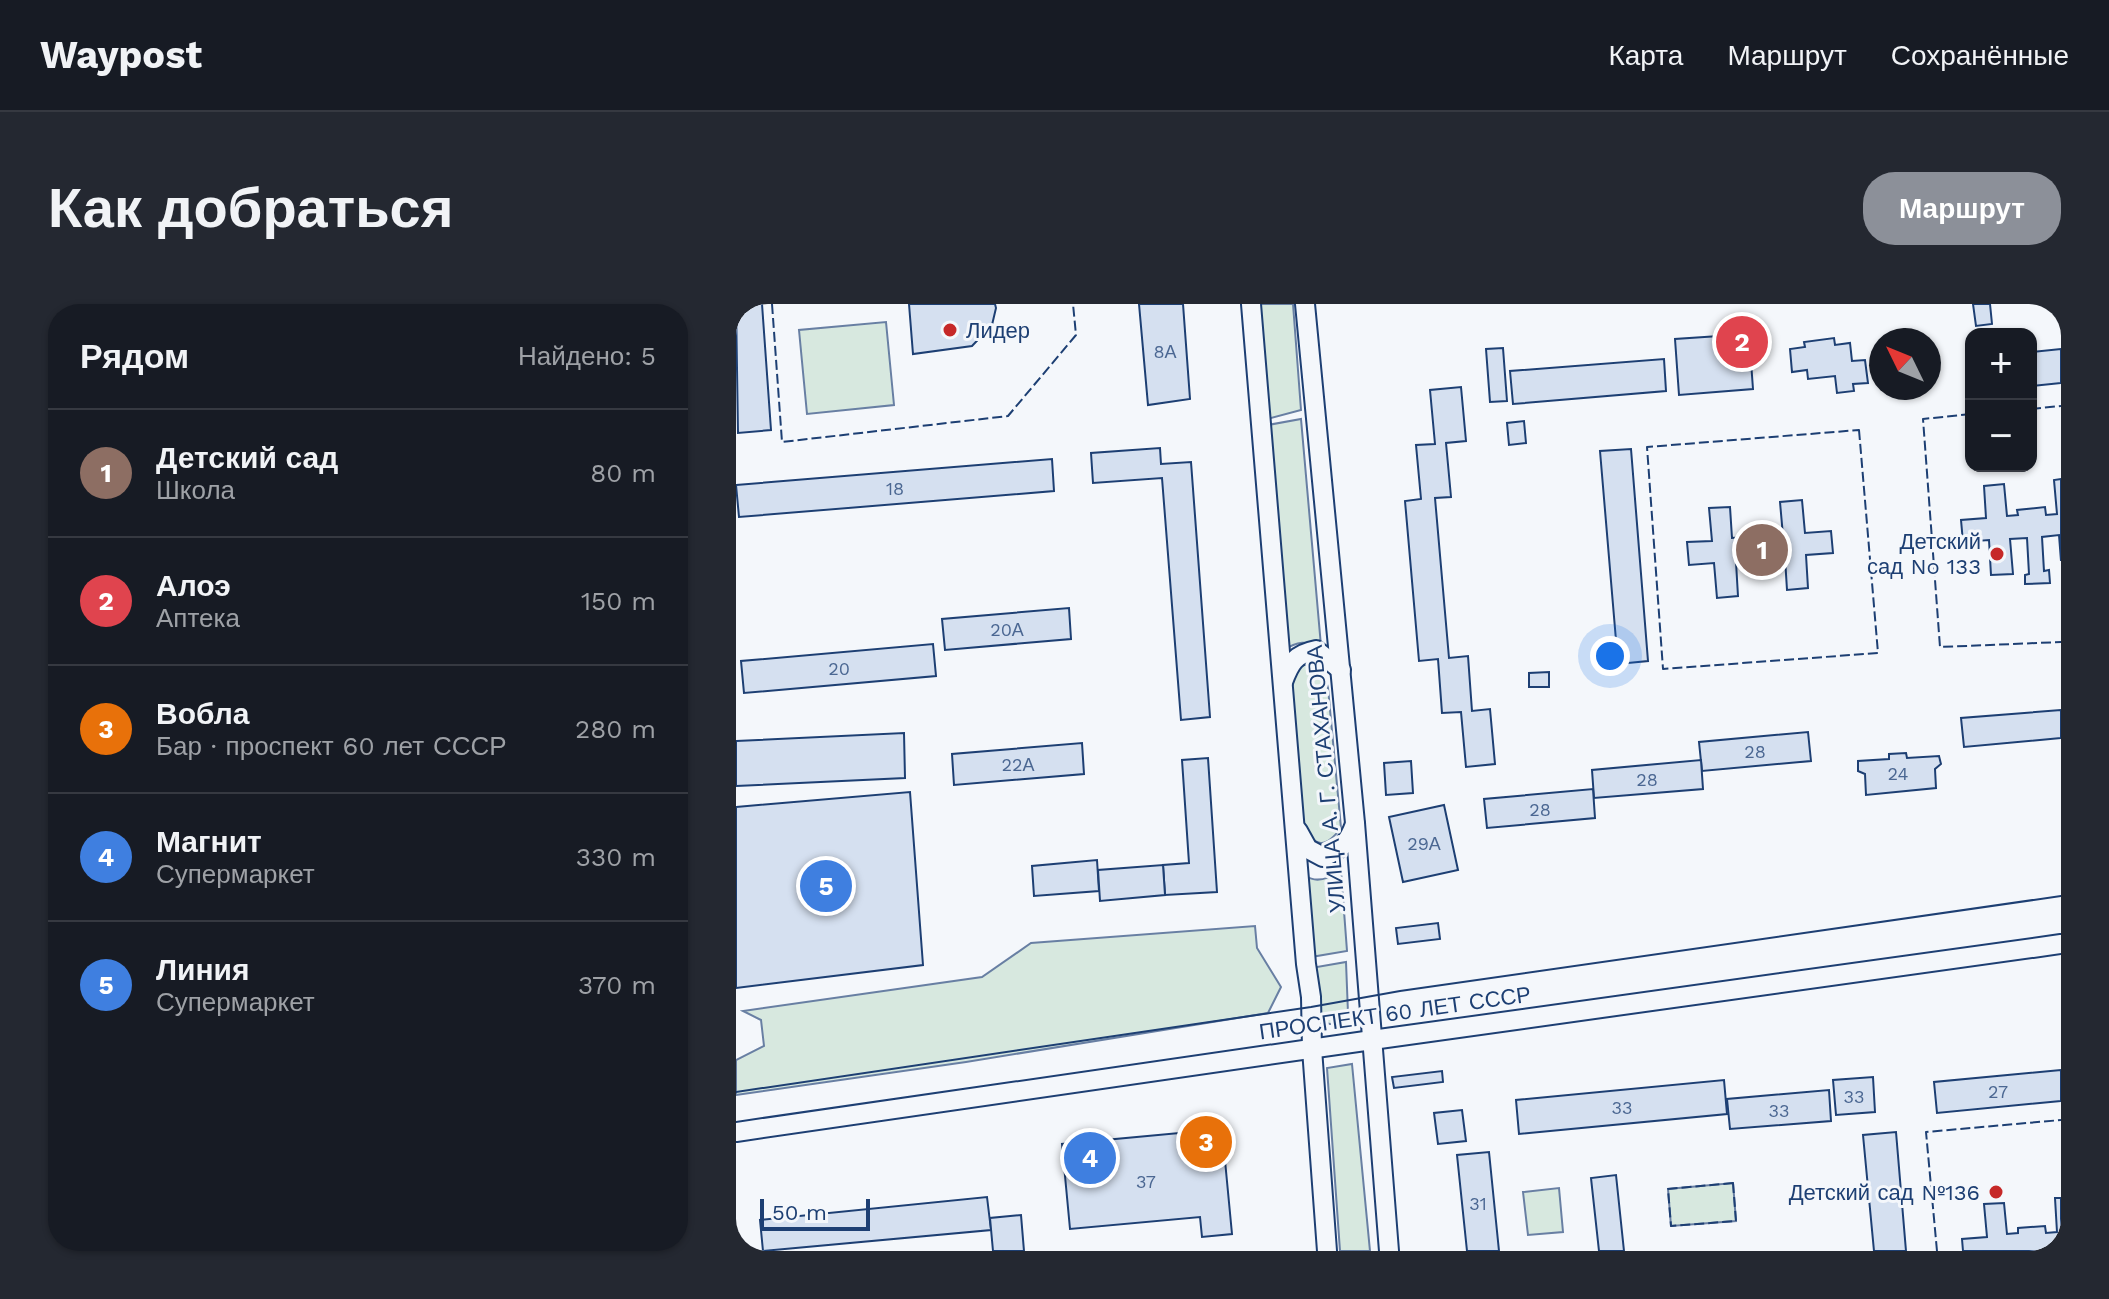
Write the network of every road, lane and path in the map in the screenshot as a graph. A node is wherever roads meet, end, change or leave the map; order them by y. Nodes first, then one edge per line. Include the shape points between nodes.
1 (1251, 304) edge
2 (1305, 304) edge
3 (1341, 670) junction
4 (1283, 683) junction
5 (1355, 823) junction
6 (1297, 828) junction
7 (2061, 944) edge
8 (1372, 1040) junction
9 (1312, 1049) junction
10 (736, 1132) edge
11 (1327, 1251) edge
12 (1389, 1251) edge

1 - 4 main road, УЛИЦА А. Г. СТАХАНОВА
2 - 3 main road, УЛИЦА А. Г. СТАХАНОВА
3 - 4 main road via 1316,650 1301,653 1290,663
3 - 5 main road, УЛИЦА А. Г. СТАХАНОВА
4 - 6 main road, УЛИЦА А. Г. СТАХАНОВА
5 - 6 main road via 1341,850 1323,857 1308,849
5 - 8 main road, УЛИЦА А. Г. СТАХАНОВА
6 - 9 main road, УЛИЦА А. Г. СТАХАНОВА
7 - 8 main road, ПРОСПЕКТ 60 ЛЕТ СССР
8 - 9 main road, ПРОСПЕКТ 60 ЛЕТ СССР
8 - 12 main road, УЛИЦА А. Г. СТАХАНОВА
9 - 10 main road, ПРОСПЕКТ 60 ЛЕТ СССР
9 - 11 main road, УЛИЦА А. Г. СТАХАНОВА

